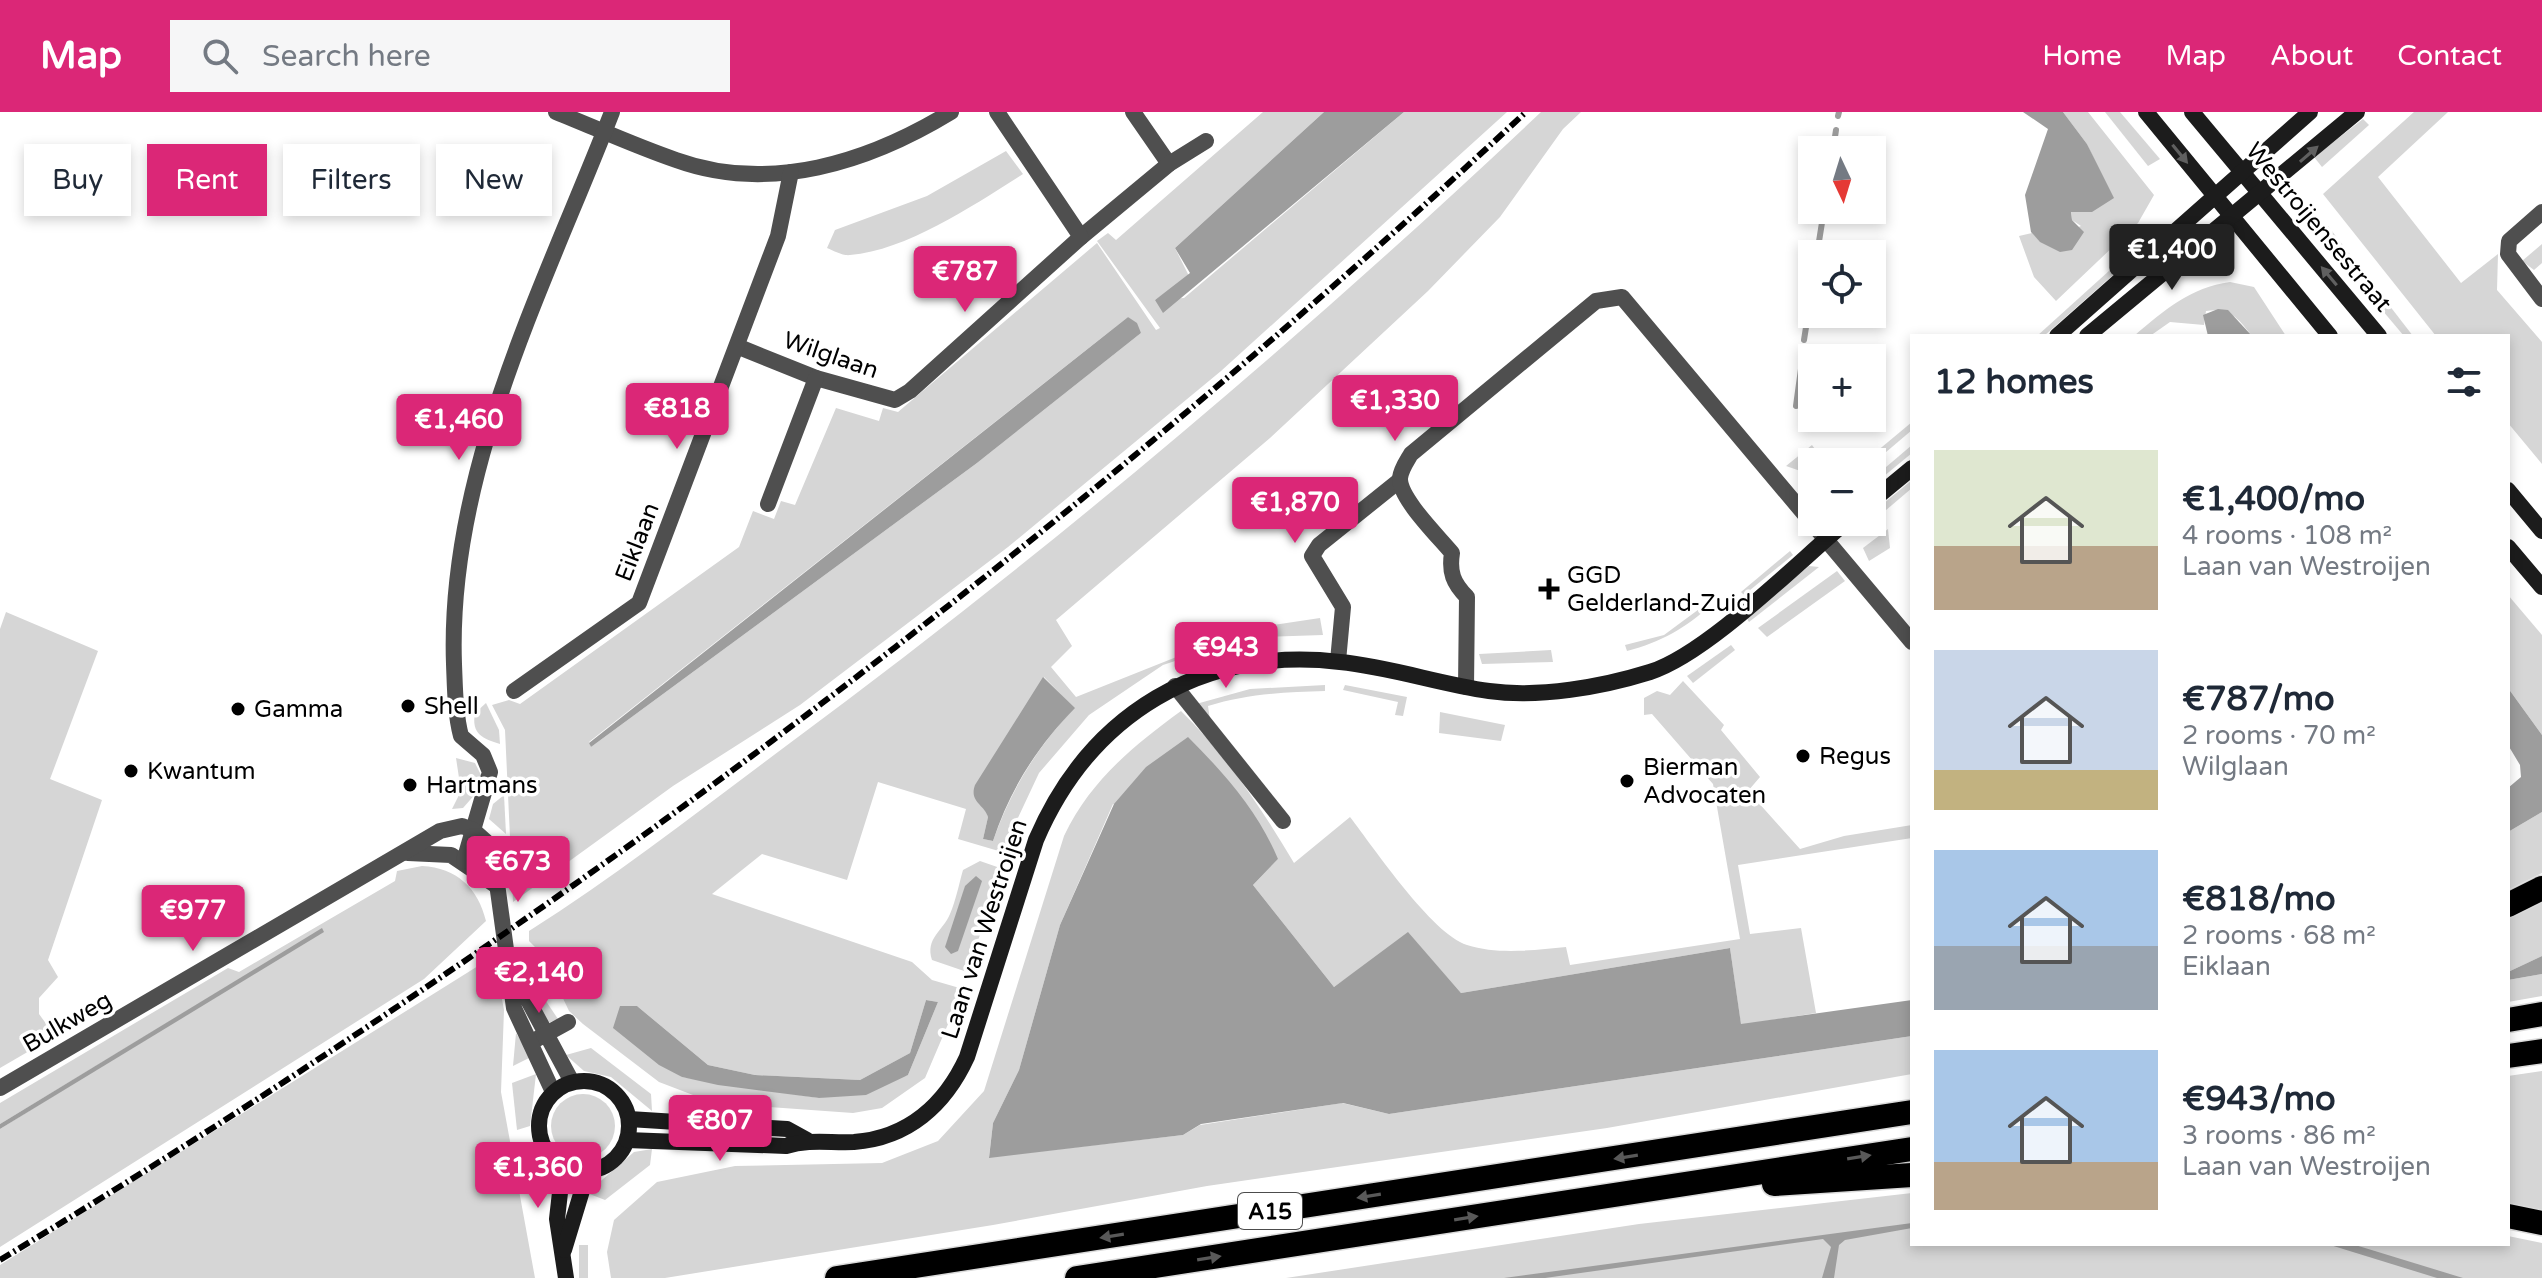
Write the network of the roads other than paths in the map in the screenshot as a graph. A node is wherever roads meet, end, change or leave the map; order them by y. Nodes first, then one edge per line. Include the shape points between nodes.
1 (556, 112) edge
2 (612, 112) edge
3 (951, 112) edge
4 (997, 112) edge
5 (1133, 112) edge
6 (2146, 112) edge
7 (2192, 112) edge
8 (2310, 112) edge
9 (2357, 112) edge
10 (605, 131) junction
11 (1206, 141) dead end
12 (1169, 164) junction
13 (791, 172) junction
14 (2241, 172) junction
15 (2214, 195) junction
16 (2260, 196) junction
17 (2542, 212) edge
18 (2233, 218) junction
19 (1081, 237) junction
20 (2539, 288) edge
21 (2059, 334) edge
22 (2089, 334) edge
23 (2328, 334) edge
24 (2377, 334) edge
25 (739, 347) junction
26 (816, 378) junction
27 (1910, 470) edge
28 (1400, 480) junction
29 (1886, 489) edge
30 (2510, 492) edge
31 (768, 504) dead end
32 (2542, 531) edge
33 (1830, 536) edge
34 (1826, 539) junction
35 (2510, 549) edge
36 (2542, 587) edge
37 (1910, 640) edge
38 (1338, 661) junction
39 (1175, 686) junction
40 (1466, 687) junction
41 (514, 691) dead end
42 (1283, 821) dead end
43 (473, 830) junction
44 (407, 853) junction
45 (464, 861) junction
46 (494, 884) junction
47 (2542, 888) edge
48 (2510, 904) edge
49 (512, 983) junction
50 (2542, 1014) edge
51 (2510, 1020) edge
52 (568, 1022) dead end
53 (546, 1034) junction
54 (530, 1043) junction
55 (2542, 1051) edge
56 (2510, 1056) edge
57 (572, 1082) junction
58 (0, 1088) edge
59 (553, 1092) junction
60 (1910, 1096) edge
61 (1910, 1112) edge
62 (629, 1119) junction
63 (627, 1140) junction
64 (807, 1140) junction
65 (1703, 1145) junction
66 (1910, 1149) edge
67 (563, 1166) junction
68 (588, 1171) junction
69 (1910, 1175) edge
70 (1616, 1195) junction
71 (2510, 1216) edge
72 (2542, 1223) edge
73 (564, 1250) junction
74 (566, 1278) edge
75 (837, 1278) edge
76 (1077, 1278) edge

1 - 10 street
2 - 10 street
3 - 13 street via 863,157
4 - 19 street
5 - 12 street
6 -> 15 street
7 - 14 street, Westroijensestraat
8 - 14 street
16 -> 9 street
10 - 13 street via 690,165 733,172
10 - 43 street via 509,370 477,471 466,527 453,617 457,712 461,736 483,755 490,772
11 - 12 street
12 - 19 street
13 - 25 street, Eiklaan via 778,236
14 - 15 street
14 - 16 street, Westroijensestraat
15 - 18 street
15 - 21 street
16 - 18 street
24 -> 16 street, Westroijensestraat
17 - 20 street via 2509,241 2508,254
18 - 22 street
18 - 23 street
19 - 26 street, Wilglaan via 895,400
25 - 26 street, Wilglaan
25 - 41 street, Eiklaan via 639,603
26 - 31 street
27 - 29 street
28 - 34 street via 1411,454 1596,301 1622,297
28 - 38 street via 1312,556 1343,607
28 - 40 street via 1405,495 1452,553 1456,586 1467,597
30 - 32 street
33 - 34 street, Laan van Westroijen
34 - 37 street
34 - 40 street, Laan van Westroijen via 1672,663 1525,693
35 - 36 street
38 - 39 street, Laan van Westroijen via 1251,664
38 - 40 street, Laan van Westroijen
39 - 42 street
39 - 64 street, Laan van Westroijen via 1101,740 1051,806 967,1057 939,1104 917,1121 873,1139
43 - 44 street, Bulkweg via 462,826 440,831
43 - 45 street
43 - 46 street via 492,847
44 - 45 street via 441,853
44 - 58 street, Bulkweg
45 - 46 street
46 - 49 street
47 - 48 highway
49 - 53 street
49 - 54 street via 514,1008
50 - 51 highway
52 - 53 street
53 - 54 street
53 - 57 street
54 - 59 street
55 - 56 highway
57 - 59 street
57 - 62 street via 605,1085 623,1103
59 - 67 street via 542,1108 539,1137 552,1159
60 - 65 highway, A15
61 - 65 highway, A15
62 - 63 street
62 - 64 street, Laan van Westroijen via 787,1129
63 - 64 street, Laan van Westroijen via 786,1146
63 - 68 street via 612,1161
65 -> 75 highway, A15
70 -> 66 highway, A15
67 - 68 street
67 - 73 street via 557,1219
68 - 73 street
69 - 70 highway, A15
76 -> 70 highway, A15
71 - 72 highway
73 - 74 street

